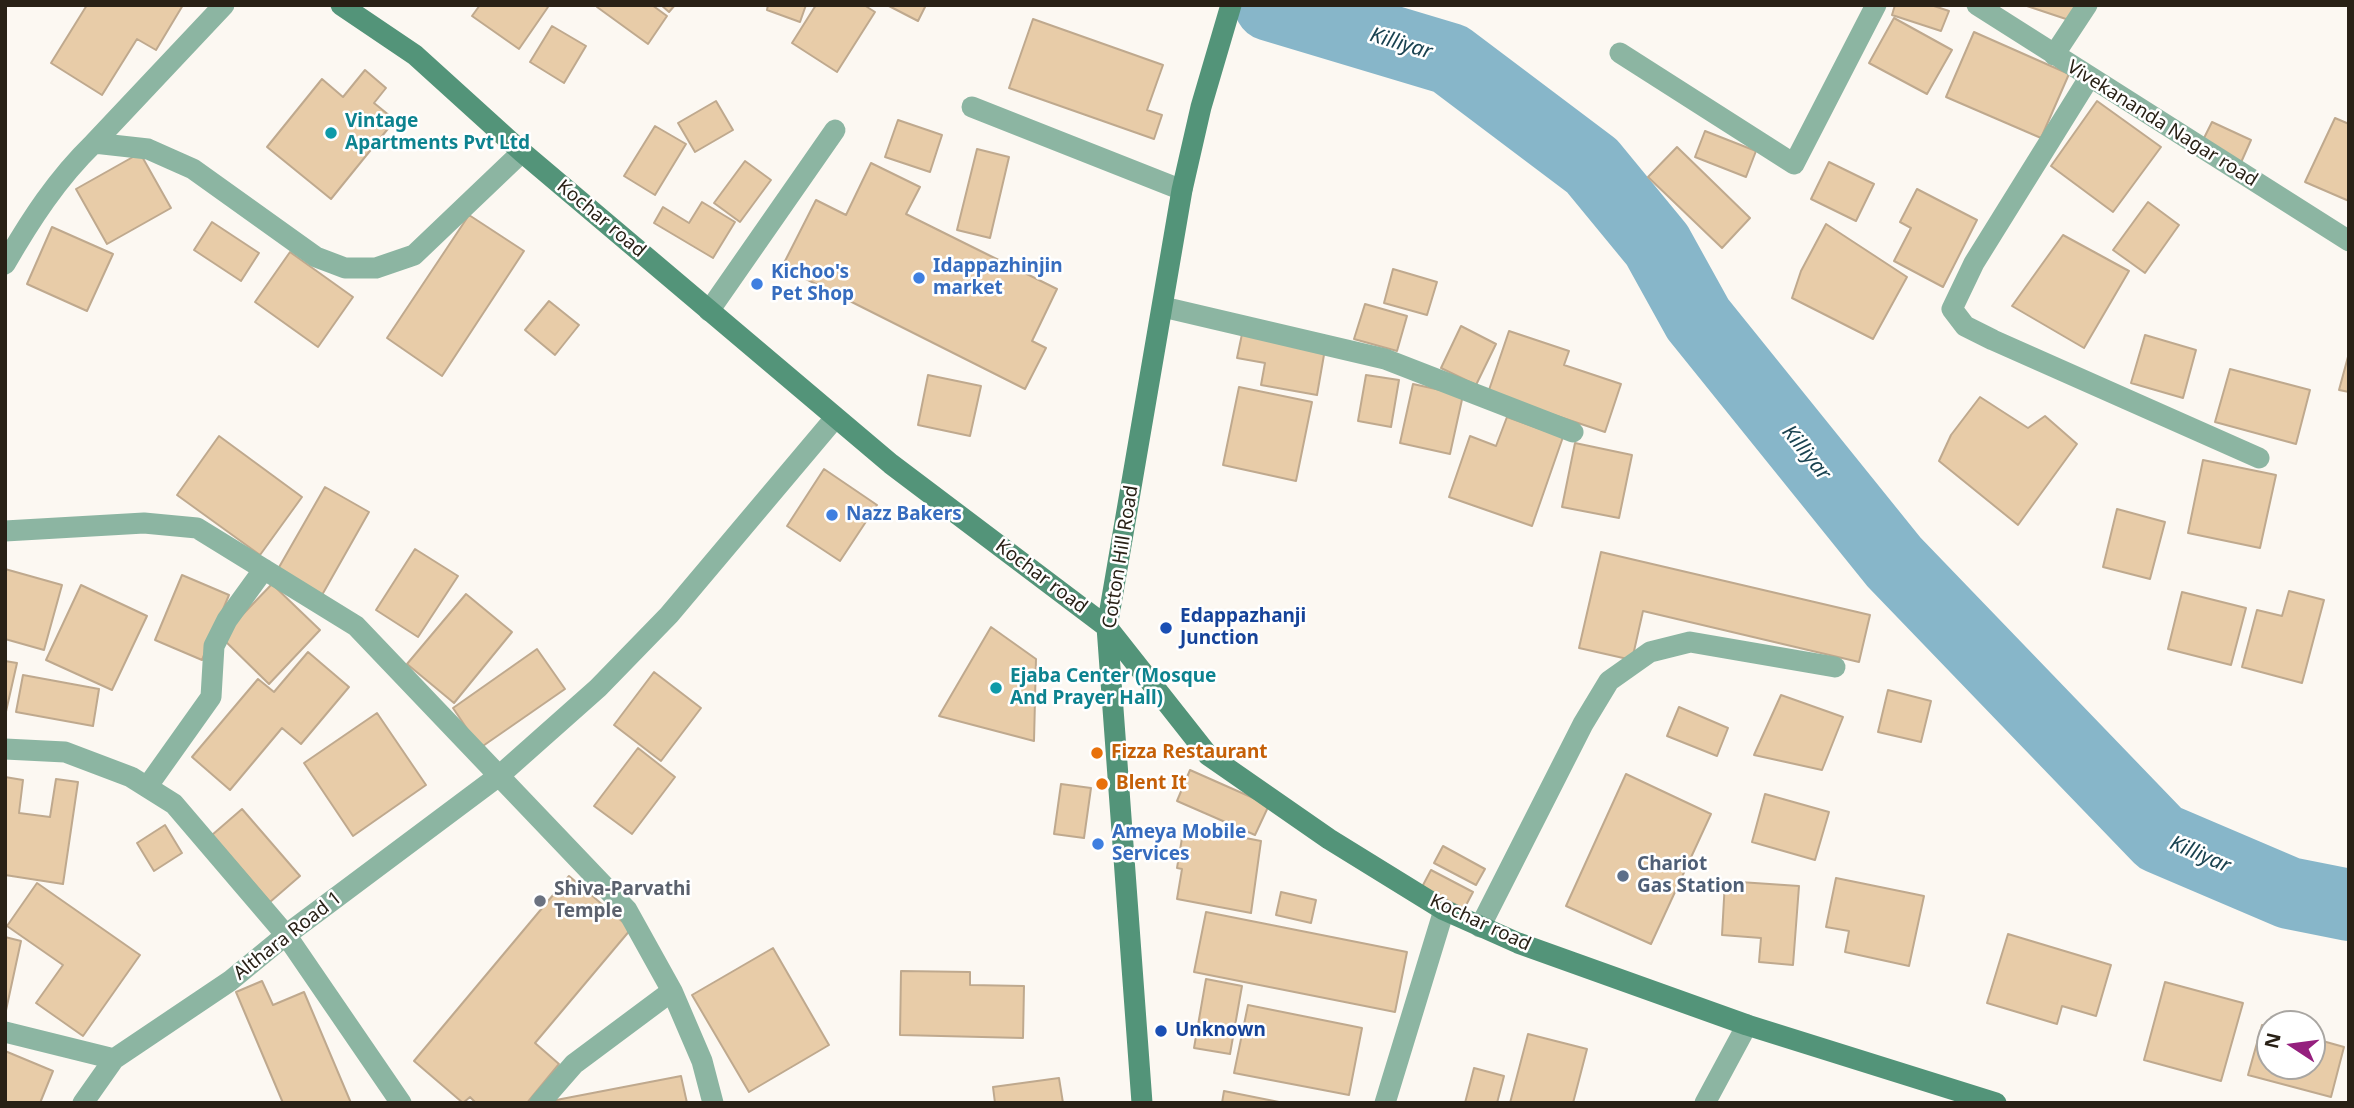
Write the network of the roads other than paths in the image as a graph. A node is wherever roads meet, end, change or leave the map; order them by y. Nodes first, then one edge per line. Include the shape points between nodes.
1 (224, 5) edge
2 (341, 5) edge
3 (1231, 5) edge
4 (1876, 5) edge
5 (1977, 5) edge
6 (2087, 5) edge
7 (1620, 53) dead end
8 (2054, 55) junction
9 (2089, 78) junction
10 (972, 107) dead end
11 (835, 130) dead end
12 (94, 143) junction
13 (522, 152) junction
14 (1182, 190) junction
15 (2349, 241) edge
16 (5, 264) edge
17 (1163, 307) junction
18 (709, 311) junction
19 (835, 418) junction
20 (1573, 432) dead end
21 (2259, 458) dead end
22 (5, 531) edge
23 (264, 569) junction
24 (1107, 626) junction
25 (1835, 667) dead end
26 (5, 749) edge
27 (500, 775) junction
28 (147, 787) junction
29 (1444, 910) junction
30 (1480, 927) junction
31 (286, 935) junction
32 (672, 991) junction
33 (1747, 1025) junction
34 (5, 1032) edge
35 (114, 1059) junction
36 (83, 1103) edge
37 (401, 1103) edge
38 (541, 1103) edge
39 (713, 1103) edge
40 (1142, 1103) edge
41 (1385, 1103) edge
42 (1705, 1103) edge
43 (1996, 1103) edge

1 - 12 street
2 - 13 street, Kochar road via 415,55
3 - 14 street, Cotton Hill Road via 1200,107
4 - 7 street via 1794,164
5 - 8 street, Vivekananda Nagar road
6 - 8 street
8 - 9 street, Vivekananda Nagar road
9 - 15 street, Vivekananda Nagar road
9 - 21 street via 1974,263 1952,309 1965,326 1993,340
10 - 14 street
11 - 18 street
12 - 13 street via 149,149 193,169 316,257 345,268 376,268 414,254
12 - 16 street via 63,174
13 - 18 street, Kochar road
14 - 17 street, Cotton Hill Road
17 - 20 street via 1385,359
17 - 24 street, Cotton Hill Road
18 - 19 street, Kochar road
19 - 24 street, Kochar road
19 - 27 street, Althara Road 1 via 669,615 598,688
22 - 23 street via 144,523 197,528
23 - 27 street via 356,626
23 - 28 street via 214,646 211,697
24 - 29 street, Kochar road via 1208,755
24 - 40 street, Cotton Hill Road
25 - 30 street via 1690,642 1650,652 1609,681
26 - 28 street via 65,752
27 - 31 street, Althara Road 1
27 - 32 street via 627,910
28 - 31 street via 174,804
29 - 30 street, Kochar road
29 - 41 street
30 - 33 street, Kochar road
31 - 35 street, Althara Road 1 via 230,981
31 - 37 street
32 - 38 street via 574,1064
32 - 39 street via 702,1061
33 - 42 street
33 - 43 street, Kochar road
34 - 35 street
35 - 36 street, Althara Road 1

